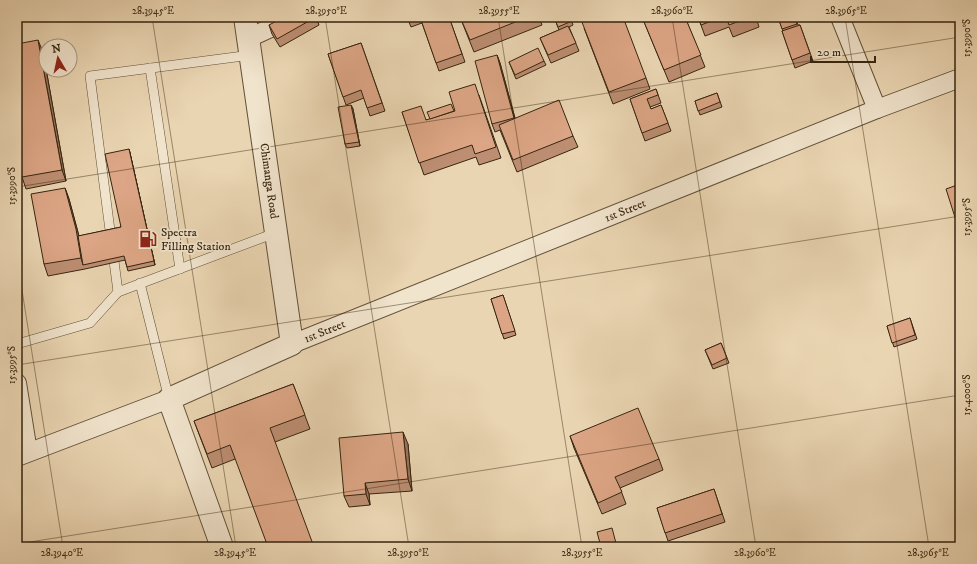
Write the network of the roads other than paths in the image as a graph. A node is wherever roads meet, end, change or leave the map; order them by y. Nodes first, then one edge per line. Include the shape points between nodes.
1 (294, 17) edge
2 (840, 17) edge
3 (248, 36) edge
4 (150, 68) junction
5 (960, 78) edge
6 (877, 109) junction
7 (276, 232) junction
8 (180, 269) junction
9 (140, 283) junction
10 (118, 292) junction
11 (17, 344) edge
12 (292, 344) junction
13 (17, 382) edge
14 (169, 399) junction
15 (22, 454) edge
16 (222, 547) edge

1 - 3 street
2 - 6 street
3 - 4 lane
3 - 7 street, Chimanga Road
4 - 8 lane
4 - 10 lane via 90,76
5 - 6 street, 1st Street
6 - 12 street, 1st Street
7 - 8 lane
7 - 12 street, Chimanga Road
8 - 9 lane
9 - 10 lane
9 - 14 lane
10 - 11 lane via 90,323
12 - 14 street
13 - 15 street
14 - 15 street
14 - 16 street

